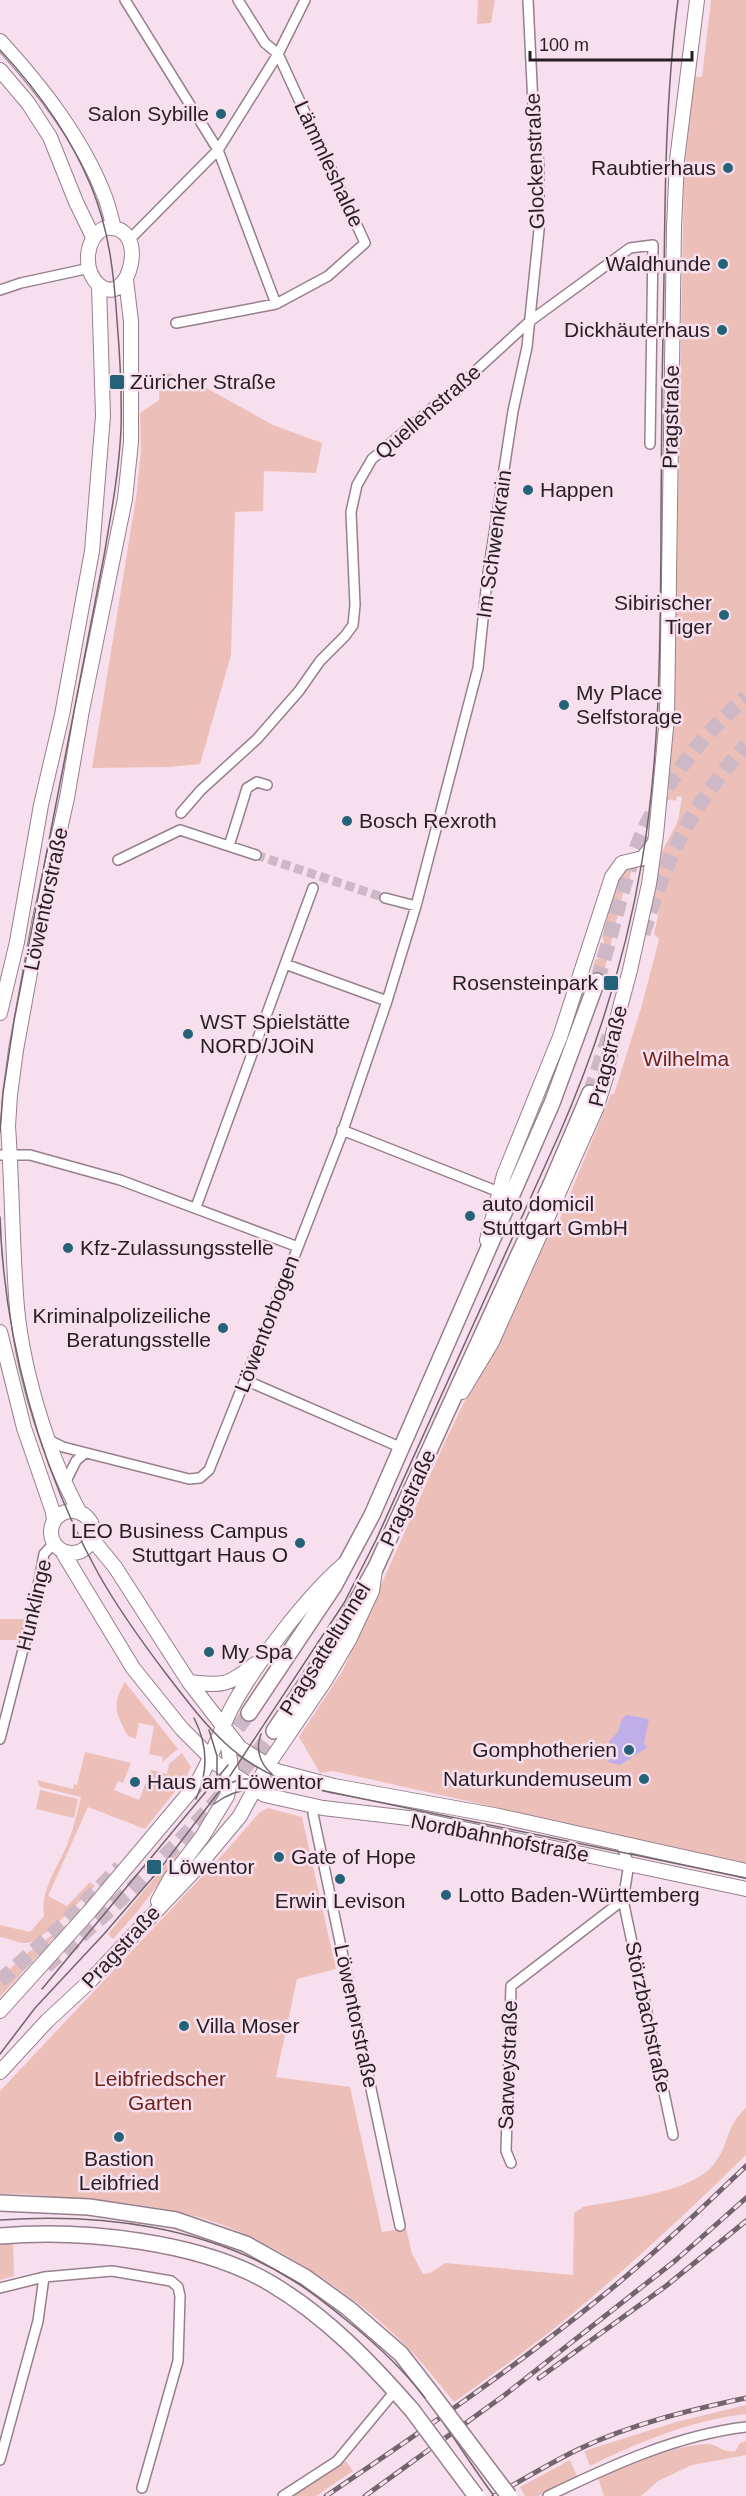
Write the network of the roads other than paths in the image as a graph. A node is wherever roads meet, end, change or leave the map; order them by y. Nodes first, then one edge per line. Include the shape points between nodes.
1 (125, 0) edge
2 (238, 0) edge
3 (306, 0) edge
4 (528, 0) edge
5 (697, 0) edge
6 (0, 41) edge
7 (278, 54) junction
8 (0, 70) edge
9 (218, 150) junction
10 (114, 228) junction
11 (93, 237) junction
12 (128, 241) junction
13 (90, 268) junction
14 (126, 280) junction
15 (99, 285) junction
16 (0, 290) edge
17 (276, 304) junction
18 (530, 321) junction
19 (176, 323) dead end
20 (650, 444) dead end
21 (267, 784) dead end
22 (181, 813) dead end
23 (656, 835) junction
24 (228, 846) junction
25 (256, 855) tunnel mouth
26 (118, 860) dead end
27 (313, 888) dead end
28 (385, 898) tunnel mouth
29 (416, 906) junction
30 (285, 964) junction
31 (597, 981) tunnel mouth
32 (387, 1001) junction
33 (0, 1013) edge
34 (590, 1093) tunnel mouth
35 (342, 1130) junction
36 (5, 1155) edge
37 (499, 1192) junction
38 (196, 1207) junction
39 (298, 1247) junction
40 (480, 1270) junction
41 (0, 1332) edge
42 (246, 1380) junction
43 (48, 1440) junction
44 (402, 1448) junction
45 (428, 1451) junction
46 (86, 1453) junction
47 (66, 1481) junction
48 (80, 1513) junction
49 (54, 1521) junction
50 (92, 1539) junction
51 (58, 1547) junction
52 (352, 1554) junction
53 (376, 1567) junction
54 (265, 1657) junction
55 (189, 1683) junction
56 (249, 1713) tunnel mouth
57 (224, 1725) junction
58 (274, 1731) tunnel mouth
59 (0, 1739) edge
60 (210, 1758) junction
61 (267, 1766) junction
62 (229, 1770) junction
63 (201, 1776) junction
64 (255, 1787) junction
65 (315, 1806) junction
66 (620, 1842) junction
67 (629, 1864) junction
68 (746, 1871) edge
69 (746, 1890) edge
70 (622, 1900) junction
71 (152, 1913) junction
72 (0, 2011) edge
73 (3, 2066) edge
74 (673, 2135) dead end
75 (511, 2163) dead end
76 (0, 2203) edge
77 (400, 2228) dead end
78 (0, 2236) edge
79 (44, 2277) junction
80 (0, 2288) edge
81 (396, 2391) junction
82 (746, 2427) edge
83 (0, 2460) edge
84 (142, 2488) dead end
85 (283, 2496) edge
86 (476, 2496) edge
87 (509, 2496) edge
88 (548, 2496) edge

1 - 9 street
2 - 7 street, Lämmleshalde via 265,43
3 - 7 street
4 - 18 street, Glockenstraße via 539,167 539,230
5 - 23 main road, Pragstraße via 675,193 667,717
6 - 10 main road via 42,90 78,144 106,199
7 - 9 street
7 - 17 street, Lämmleshalde via 365,243 328,276
8 - 11 main road via 50,137
9 - 12 street
9 - 17 street
10 - 11 main road via 105,228
10 - 12 main road
11 - 13 main road via 88,255
12 - 14 main road, Löwentorstraße via 132,263
13 - 15 main road, Löwentorstraße
13 - 16 street
14 - 15 main road via 115,287
14 - 36 main road, Löwentorstraße via 131,321 131,442 125,499 68,798 39,923 16,1050
15 - 33 main road, Löwentorstraße via 103,416 92,551
17 - 19 street, Lämmleshalde
18 - 20 street, Quellenstraße via 630,248 653,246
18 - 22 street, Quellenstraße via 372,459 357,485 351,512 353,625 257,739
18 - 29 street, Im Schwenkrain via 487,580 478,668
21 - 24 street via 257,782 247,789
23 - 37 main road, Pragstraße via 647,855 622,863 612,877 566,1021
23 - 45 main road, Pragstraße via 635,950 596,1109 492,1342
24 - 25 street
24 - 26 street via 180,830
27 - 30 street
28 - 29 street
29 - 32 street, Im Schwenkrain
30 - 32 street
30 - 38 street
31 - 40 main road via 552,1103
32 - 35 street
34 - 45 main road
35 - 37 street
35 - 39 street
36 - 38 street, Löwentorbogen via 39,1157
36 - 43 main road, Löwentorstraße via 18,1320
37 - 40 main road, Pragstraße
38 - 39 street, Löwentorbogen
39 - 42 street, Löwentorbogen
40 - 44 main road, Pragstraße
41 - 49 main road via 16,1400
42 - 44 street
42 - 46 street, Löwentorbogen via 209,1470 200,1478 189,1479
43 - 46 street, Löwentorbogen
43 - 47 main road, Löwentorstraße
44 - 52 main road, Pragstraße
45 - 53 main road, Pragstraße
46 - 47 street via 76,1461
47 - 48 main road, Löwentorstraße
48 - 49 main road via 63,1513
48 - 50 main road, Löwentorstraße via 91,1523
49 - 51 main road via 51,1536
50 - 51 main road via 81,1552 71,1553
50 - 55 main road, Löwentorstraße via 115,1567
51 - 59 street, Hunklinge via 44,1554
51 - 60 main road via 133,1668
52 - 54 main road, Pragstraße
52 - 56 main road, Pragstraße
53 - 58 main road, Pragsatteltunnel via 337,1637
53 - 61 main road, Pragstraße via 372,1591 349,1640
54 - 55 main road via 233,1682
54 - 57 main road, Pragstraße
55 - 57 main road, Löwentorstraße
57 - 60 main road, Pragstraße
57 - 61 main road, Löwentorstraße via 240,1748
57 - 62 main road
60 - 62 main road, Nordbahnhofstraße
60 - 63 main road, Pragstraße
61 - 62 main road
61 - 64 main road, Pragstraße
61 - 66 main road, Nordbahnhofstraße via 334,1786
62 - 63 main road
62 - 64 main road, Nordbahnhofstraße
62 - 71 main road via 227,1796 221,1808 170,1879
63 - 72 main road, Pragstraße via 162,1827
64 - 65 main road, Nordbahnhofstraße via 277,1799
64 - 71 main road, Pragstraße via 244,1811 226,1834
65 - 67 main road, Nordbahnhofstraße via 417,1819
65 - 77 street, Löwentorstraße
66 - 67 street
66 - 68 main road, Nordbahnhofstraße
67 - 69 main road, Nordbahnhofstraße
67 - 70 street
70 - 74 street, Störzbachstraße
70 - 75 street, Sarweystraße via 511,1986 506,2151
71 - 73 main road, Pragstraße via 89,1982
76 - 87 main road, bridge via 89,2207 176,2220 246,2244 305,2277 401,2354
78 - 81 main road via 103,2236 209,2258 249,2272 331,2326
79 - 80 street
79 - 83 street via 38,2321
79 - 84 street via 112,2271 159,2278 178,2287 178,2361
81 - 85 street via 337,2461
81 - 86 main road, bridge
82 - 88 street via 670,2445

